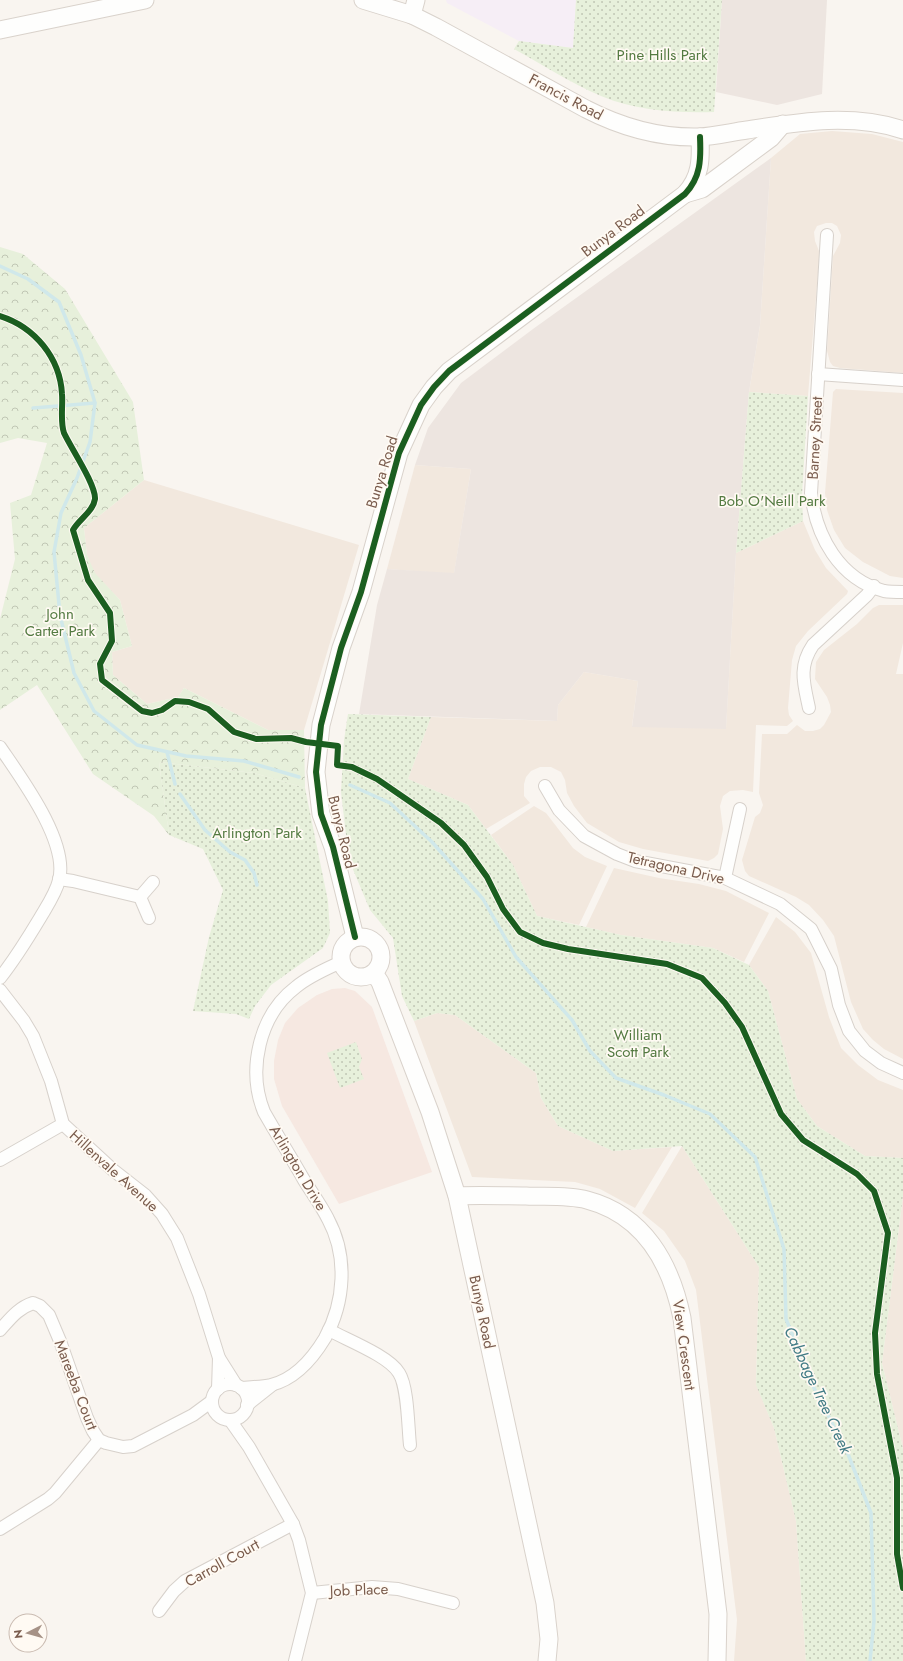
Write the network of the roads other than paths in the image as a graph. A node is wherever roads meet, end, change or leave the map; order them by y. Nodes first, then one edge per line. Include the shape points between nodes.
1 (145, 0) edge
2 (363, 0) edge
3 (414, 8) edge
4 (0, 30) edge
5 (783, 124) junction
6 (903, 130) edge
7 (700, 137) junction
8 (685, 194) junction
9 (827, 235) dead end
10 (818, 374) junction
11 (903, 380) edge
12 (874, 586) junction
13 (903, 592) edge
14 (809, 708) dead end
15 (0, 747) edge
16 (545, 786) dead end
17 (740, 809) dead end
18 (725, 878) junction
19 (59, 879) junction
20 (153, 882) dead end
21 (140, 897) junction
22 (149, 918) dead end
23 (355, 937) junction
24 (341, 962) junction
25 (374, 973) junction
26 (0, 978) edge
27 (0, 990) edge
28 (903, 1073) edge
29 (63, 1124) junction
30 (0, 1160) edge
31 (457, 1196) junction
32 (0, 1330) edge
33 (329, 1330) junction
34 (219, 1358) junction
35 (272, 1385) junction
36 (239, 1387) junction
37 (218, 1389) junction
38 (212, 1401) junction
39 (246, 1410) junction
40 (216, 1414) junction
41 (192, 1415) junction
42 (230, 1420) junction
43 (99, 1440) junction
44 (410, 1445) dead end
45 (249, 1447) junction
46 (293, 1524) junction
47 (0, 1529) edge
48 (312, 1592) junction
49 (453, 1603) dead end
50 (159, 1611) dead end
51 (295, 1661) edge
52 (547, 1661) edge
53 (717, 1661) edge

1 - 4 street
2 - 3 street, Francis Road
3 - 7 street, Francis Road via 604,118 635,129
5 - 6 street, Francis Road via 828,120 854,121
5 - 7 street, Francis Road
5 - 8 street, Bunya Road via 771,138 702,189
7 - 8 street, Bunya Road via 698,175 693,186
8 - 23 street, Bunya Road via 448,371 421,405 399,453 361,592 340,648 318,744 316,772 321,814 333,846
9 - 10 street, Barney Street
10 - 11 street
10 - 12 street, Barney Street via 811,493 814,514 830,550 842,566 857,578
12 - 13 street, Barney Street via 885,591
12 - 14 street via 868,595 813,644 806,655 803,680
15 - 19 street via 54,834 60,859
16 - 18 street, Tetragona Drive via 559,810 584,836 617,854 635,861
17 - 18 street
18 - 28 street, Tetragona Drive via 780,904 811,929 831,969 839,1005 849,1031 865,1051 881,1063
19 - 21 street
19 - 26 street via 51,900
20 - 21 street
21 - 22 street
23 - 24 street via 342,950
23 - 25 street via 368,937 378,944 381,950 381,963
24 - 25 street via 344,968 361,978
24 - 33 street, Arlington Drive via 295,987 280,1003 267,1022 256,1066 258,1099 329,1220 340,1251 340,1300
25 - 31 street, Bunya Road via 380,982 430,1112
27 - 29 street, Hillenvale Avenue via 33,1036 51,1081
29 - 30 street
29 - 34 street, Hillenvale Avenue via 162,1214 177,1238
31 - 52 street, Bunya Road via 545,1603 549,1639
31 - 53 street, View Crescent via 571,1198 597,1204 611,1210 643,1233 654,1246 678,1296 682,1318 718,1614
32 - 43 street, Mareeba Court via 25,1306 33,1304 46,1310 60,1341 87,1418
33 - 35 street, Arlington Drive via 319,1349 304,1366
33 - 44 street via 386,1360 400,1373 404,1386
34 - 36 street, Hillenvale Avenue
34 - 37 street, Hillenvale Avenue
35 - 36 street, Arlington Drive
35 - 39 street, Arlington Drive
36 - 37 street via 226,1385
36 - 39 street via 245,1393
37 - 38 street
38 - 40 street
38 - 41 street, Mareeba Court
39 - 42 street
39 - 45 street
40 - 41 street, Mareeba Court
40 - 42 street
41 - 43 street, Mareeba Court via 133,1446 123,1447
42 - 45 street
43 - 47 street via 55,1493
45 - 46 street
46 - 48 street
46 - 50 street, Carroll Court via 185,1581
48 - 49 street, Job Place via 372,1587 398,1589
48 - 51 street

